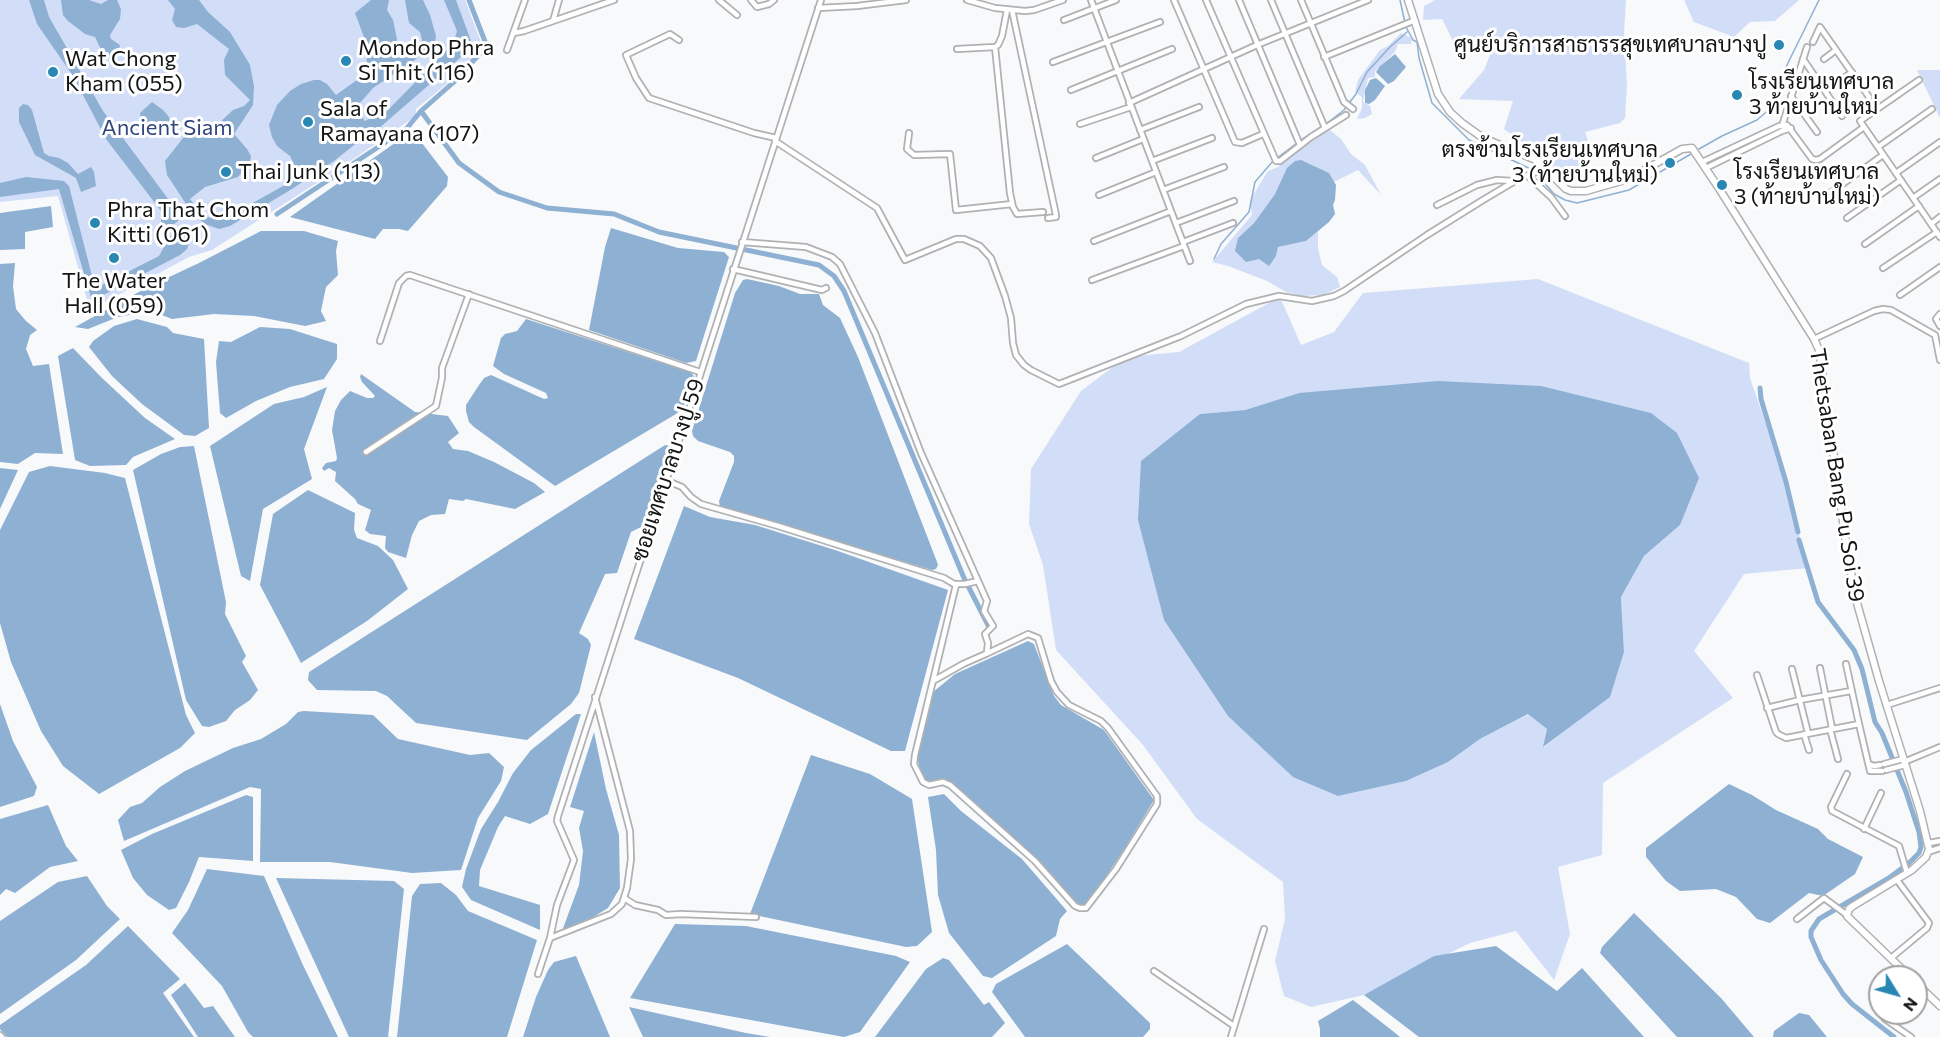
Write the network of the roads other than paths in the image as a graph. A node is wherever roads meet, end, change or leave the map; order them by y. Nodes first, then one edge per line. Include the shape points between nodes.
1 (525, 0) edge
2 (559, 0) edge
3 (592, 0) edge
4 (614, 0) edge
5 (719, 0) edge
6 (751, 0) edge
7 (774, 0) edge
8 (820, 0) edge
9 (906, 0) edge
10 (967, 0) edge
11 (1063, 0) edge
12 (1091, 0) edge
13 (1116, 0) edge
14 (1174, 0) edge
15 (1206, 0) edge
16 (1239, 0) edge
17 (1270, 0) edge
18 (1301, 0) edge
19 (1368, 0) edge
20 (1408, 0) edge
21 (818, 8) junction
22 (590, 9) junction
23 (1094, 9) junction
24 (1010, 10) junction
25 (737, 15) dead end
26 (1064, 20) dead end
27 (553, 21) junction
28 (1160, 22) dead end
29 (1310, 22) junction
30 (1411, 22) junction
31 (514, 33) junction
32 (1284, 33) junction
33 (680, 40) dead end
34 (1106, 42) junction
35 (1813, 42) dead end
36 (1257, 45) junction
37 (995, 47) junction
38 (1807, 47) dead end
39 (957, 49) dead end
40 (1172, 49) dead end
41 (507, 50) dead end
42 (1836, 50) junction
43 (1231, 57) junction
44 (1324, 57) junction
45 (1803, 59) junction
46 (1824, 59) dead end
47 (1053, 62) dead end
48 (1204, 70) junction
49 (1117, 72) junction
50 (1852, 72) junction
51 (1919, 80) dead end
52 (1071, 90) dead end
53 (1826, 92) junction
54 (1791, 96) junction
55 (1869, 97) dead end
56 (1130, 105) junction
57 (1200, 107) dead end
58 (1350, 107) dead end
59 (1932, 109) dead end
60 (1346, 115) dead end
61 (1842, 116) dead end
62 (1080, 124) dead end
63 (1324, 125) junction
64 (1782, 126) junction
65 (1864, 127) junction
66 (1791, 128) junction
67 (1140, 130) junction
68 (1817, 132) dead end
69 (909, 133) dead end
70 (1263, 134) junction
71 (1212, 138) dead end
72 (775, 139) junction
73 (1143, 139) junction
74 (1940, 142) edge
75 (1299, 143) junction
76 (1878, 147) junction
77 (1883, 155) junction
78 (1096, 158) dead end
79 (1152, 161) junction
80 (1704, 165) junction
81 (1224, 167) dead end
82 (1538, 169) junction
83 (1156, 172) junction
84 (1896, 173) junction
85 (1528, 176) junction
86 (1940, 179) edge
87 (1901, 180) junction
88 (1516, 181) junction
89 (1163, 190) junction
90 (1830, 193) dead end
91 (1099, 195) dead end
92 (1913, 198) junction
93 (1234, 201) dead end
94 (1012, 204) junction
95 (1437, 205) dead end
96 (1919, 206) junction
97 (1171, 211) junction
98 (1043, 212) dead end
99 (1565, 216) dead end
100 (1940, 217) edge
101 (1048, 218) dead end
102 (1847, 218) dead end
103 (1233, 223) dead end
104 (1176, 224) junction
105 (1931, 224) junction
106 (1938, 235) edge
107 (1094, 241) dead end
108 (741, 244) junction
109 (1183, 244) junction
110 (1865, 244) dead end
111 (1190, 261) dead end
112 (1940, 267) edge
113 (1883, 268) dead end
114 (733, 269) junction
115 (1092, 280) dead end
116 (826, 288) dead end
117 (469, 294) junction
118 (1900, 295) dead end
119 (1940, 314) edge
120 (1940, 326) edge
121 (1814, 339) junction
122 (380, 341) dead end
123 (1940, 360) edge
124 (700, 372) junction
125 (366, 452) dead end
126 (665, 480) junction
127 (978, 581) junction
128 (957, 585) junction
129 (988, 653) junction
130 (1846, 664) dead end
131 (1820, 668) dead end
132 (1792, 669) dead end
133 (1757, 675) dead end
134 (933, 681) junction
135 (1940, 688) edge
136 (1851, 691) junction
137 (1825, 696) junction
138 (595, 697) junction
139 (1800, 700) junction
140 (1887, 705) junction
141 (1767, 708) junction
142 (1859, 724) junction
143 (1831, 728) junction
144 (1806, 734) junction
145 (1940, 747) edge
146 (1809, 750) dead end
147 (1838, 759) dead end
148 (1904, 762) junction
149 (1869, 764) junction
150 (1847, 774) dead end
151 (1881, 793) dead end
152 (1864, 828) junction
153 (1940, 841) edge
154 (1929, 843) junction
155 (1940, 848) edge
156 (1928, 852) junction
157 (1906, 873) junction
158 (1897, 880) junction
159 (624, 898) junction
160 (1847, 915) junction
161 (756, 917) dead end
162 (1797, 919) dead end
163 (1264, 929) dead end
164 (550, 938) junction
165 (1891, 958) junction
166 (1898, 965) edge
167 (1154, 971) dead end
168 (538, 974) dead end
169 (1928, 994) edge
170 (1940, 1006) edge
171 (1894, 1025) edge
172 (1234, 1026) junction
173 (1231, 1037) edge
174 (1911, 1037) edge

1 - 31 street
2 - 27 street
3 - 22 street
4 - 22 street
5 - 25 street
6 - 7 street via 757,7
8 - 21 street, ซอยเทศบาลบางปู 59
9 - 21 street
10 - 24 street
11 - 24 street via 1034,10
12 - 23 street
13 - 23 street
14 - 48 street
15 - 43 street
16 - 36 street
17 - 32 street
18 - 29 street
19 - 29 street
20 - 30 street
21 - 72 street, ซอยเทศบาลบางปู 59
22 - 27 street
23 - 26 street
23 - 34 street
24 - 37 street
24 - 101 street via 1056,214
27 - 31 street
28 - 34 street
29 - 32 street
29 - 44 street
30 - 44 street
30 - 82 street via 1438,94 1450,112 1483,138 1528,156
31 - 41 street
32 - 36 street
32 - 63 street
33 - 72 street via 670,34 626,55 649,98
34 - 47 street
34 - 49 street
35 - 42 street via 1820,27
36 - 43 street
36 - 75 street
37 - 39 street
37 - 94 street
38 - 45 street
40 - 49 street
42 - 46 street
42 - 50 street
43 - 48 street
43 - 70 street
44 - 58 street via 1344,102
45 - 53 street
45 - 54 street
48 - 56 street
48 - 70 street via 1235,142
49 - 52 street
49 - 56 street
50 - 53 street
50 - 55 street
51 - 65 street via 1860,121
53 - 61 street
54 - 64 street
54 - 68 street
56 - 62 street
56 - 67 street
57 - 67 street
59 - 76 street
60 - 63 street
63 - 75 street
64 - 66 street
64 - 80 street
65 - 66 street via 1816,160
65 - 76 street
66 - 80 street
67 - 73 street
69 - 94 street via 907,149 914,155 950,153 956,210
70 - 75 street via 1275,160 1280,161
71 - 79 street
72 - 88 street via 877,208 905,260 956,239 980,246 991,258 1005,296 1016,355 1031,370 1059,384 1181,336 1246,304 1279,296 1312,300 1334,296
72 - 108 street, ซอยเทศบาลบางปู 59
73 - 78 street
73 - 79 street
74 - 84 street
76 - 77 street
77 - 84 street
77 - 90 street
79 - 83 street
80 - 82 street via 1694,150 1686,148 1628,179 1577,191 1566,189
80 - 121 street, Thetsaban Bang Pu Soi 39
81 - 89 street
82 - 85 street
83 - 89 street
83 - 91 street
84 - 87 street
85 - 88 street
85 - 99 street
86 - 92 street
87 - 92 street
87 - 102 street
88 - 95 street via 1478,185
89 - 97 street
92 - 96 street
93 - 104 street
94 - 98 street via 1017,214
96 - 105 street
96 - 110 street
97 - 104 street
97 - 107 street
100 - 105 street
103 - 109 street
104 - 109 street
105 - 106 street
106 - 113 street
108 - 114 street, ซอยเทศบาลบางปู 59
108 - 127 street via 806,247 840,264 875,333 921,453
109 - 111 street
109 - 115 street
112 - 118 street
114 - 116 street
114 - 124 street, ซอยเทศบาลบางปู 59
117 - 122 street via 415,275 406,276 399,283
117 - 124 street
117 - 125 street via 444,362 436,406
119 - 120 street via 1936,319
121 - 123 street via 1874,311 1891,310 1935,335
121 - 140 street, Thetsaban Bang Pu Soi 39 via 1857,603
124 - 126 street, ซอยเทศบาลบางปู 59
126 - 128 street via 682,487 701,504
126 - 138 street, ซอยเทศบาลบางปู 59
127 - 128 street
127 - 129 street via 987,601 984,611 993,626 985,634
128 - 134 street
129 - 134 street
129 - 134 street via 1028,634 1038,638 1057,692 1069,705 1108,728 1157,796 1157,804 1116,869 1086,908 1075,906 1035,861 950,785 929,785 921,779 914,758
130 - 136 street
131 - 137 street
132 - 139 street
133 - 141 street
135 - 140 street
136 - 137 street
136 - 142 street
137 - 139 street
137 - 143 street
138 - 159 street via 630,831 629,877
138 - 164 street, ซอยเทศบาลบางปู 59 via 557,821 574,860 556,905
139 - 141 street
139 - 144 street
140 - 148 street, Thetsaban Bang Pu Soi 39
141 - 144 street via 1780,736
142 - 143 street
142 - 149 street
143 - 144 street
143 - 147 street
144 - 146 street
145 - 148 street
148 - 149 street
148 - 149 street via 1871,772
148 - 154 street, Thetsaban Bang Pu Soi 39
150 - 152 street via 1831,809
151 - 152 street
152 - 157 street via 1900,848
153 - 154 street
154 - 156 street, Thetsaban Bang Pu Soi 39
155 - 156 street
156 - 157 street
157 - 158 street
158 - 160 street via 1853,906
158 - 165 street via 1929,924
159 - 161 street via 666,915
159 - 164 street via 611,914
160 - 162 street via 1824,898
160 - 165 street
163 - 172 street
164 - 168 street, ซอยเทศบาลบางปู 59
165 - 166 street
167 - 172 street
169 - 170 street
171 - 174 street
172 - 173 street

